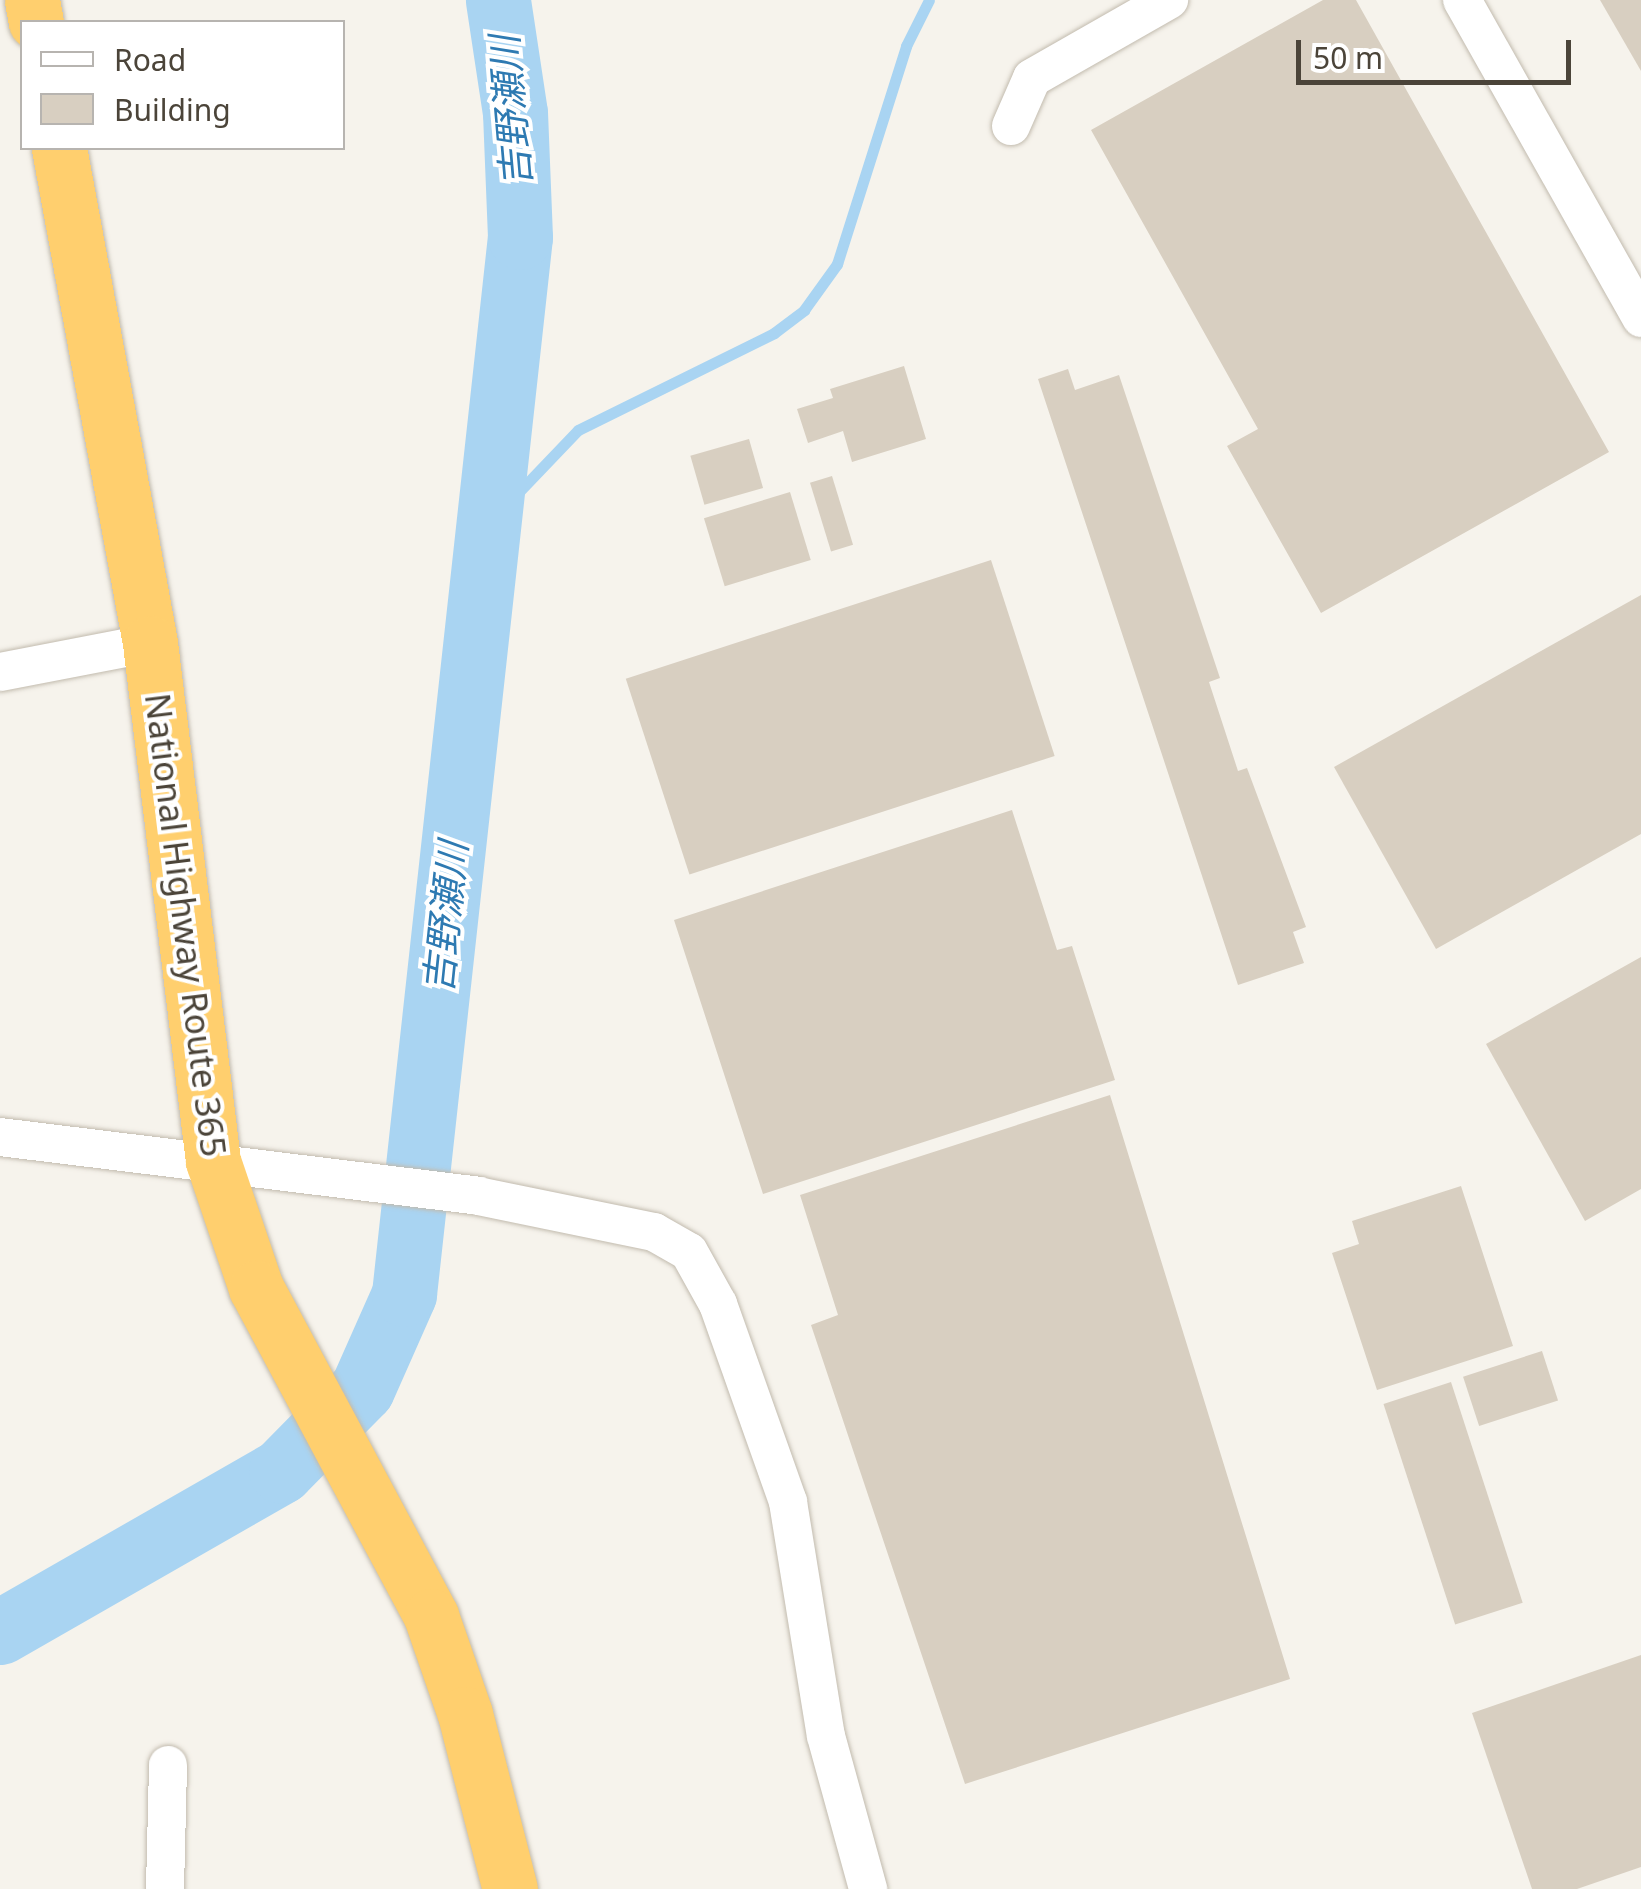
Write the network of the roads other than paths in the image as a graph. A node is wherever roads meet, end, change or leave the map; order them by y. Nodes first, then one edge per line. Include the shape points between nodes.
1 (1169, 0) edge
2 (1462, 0) edge
3 (1011, 126) dead end
4 (59, 150) edge
5 (1641, 318) edge
6 (150, 643) junction
7 (0, 672) edge
8 (0, 1137) edge
9 (213, 1161) junction
10 (168, 1765) dead end
11 (165, 1889) edge
12 (510, 1889) edge
13 (868, 1889) edge

1 - 3 street via 1032,78
2 - 5 street
4 - 6 highway, National Highway Route 365
6 - 7 street
6 - 9 highway, National Highway Route 365
8 - 9 street
9 - 12 highway, National Highway Route 365 via 256,1288 431,1616 465,1714
9 - 13 street via 478,1196 654,1232 689,1252 761,1414 788,1502 826,1736
10 - 11 street

